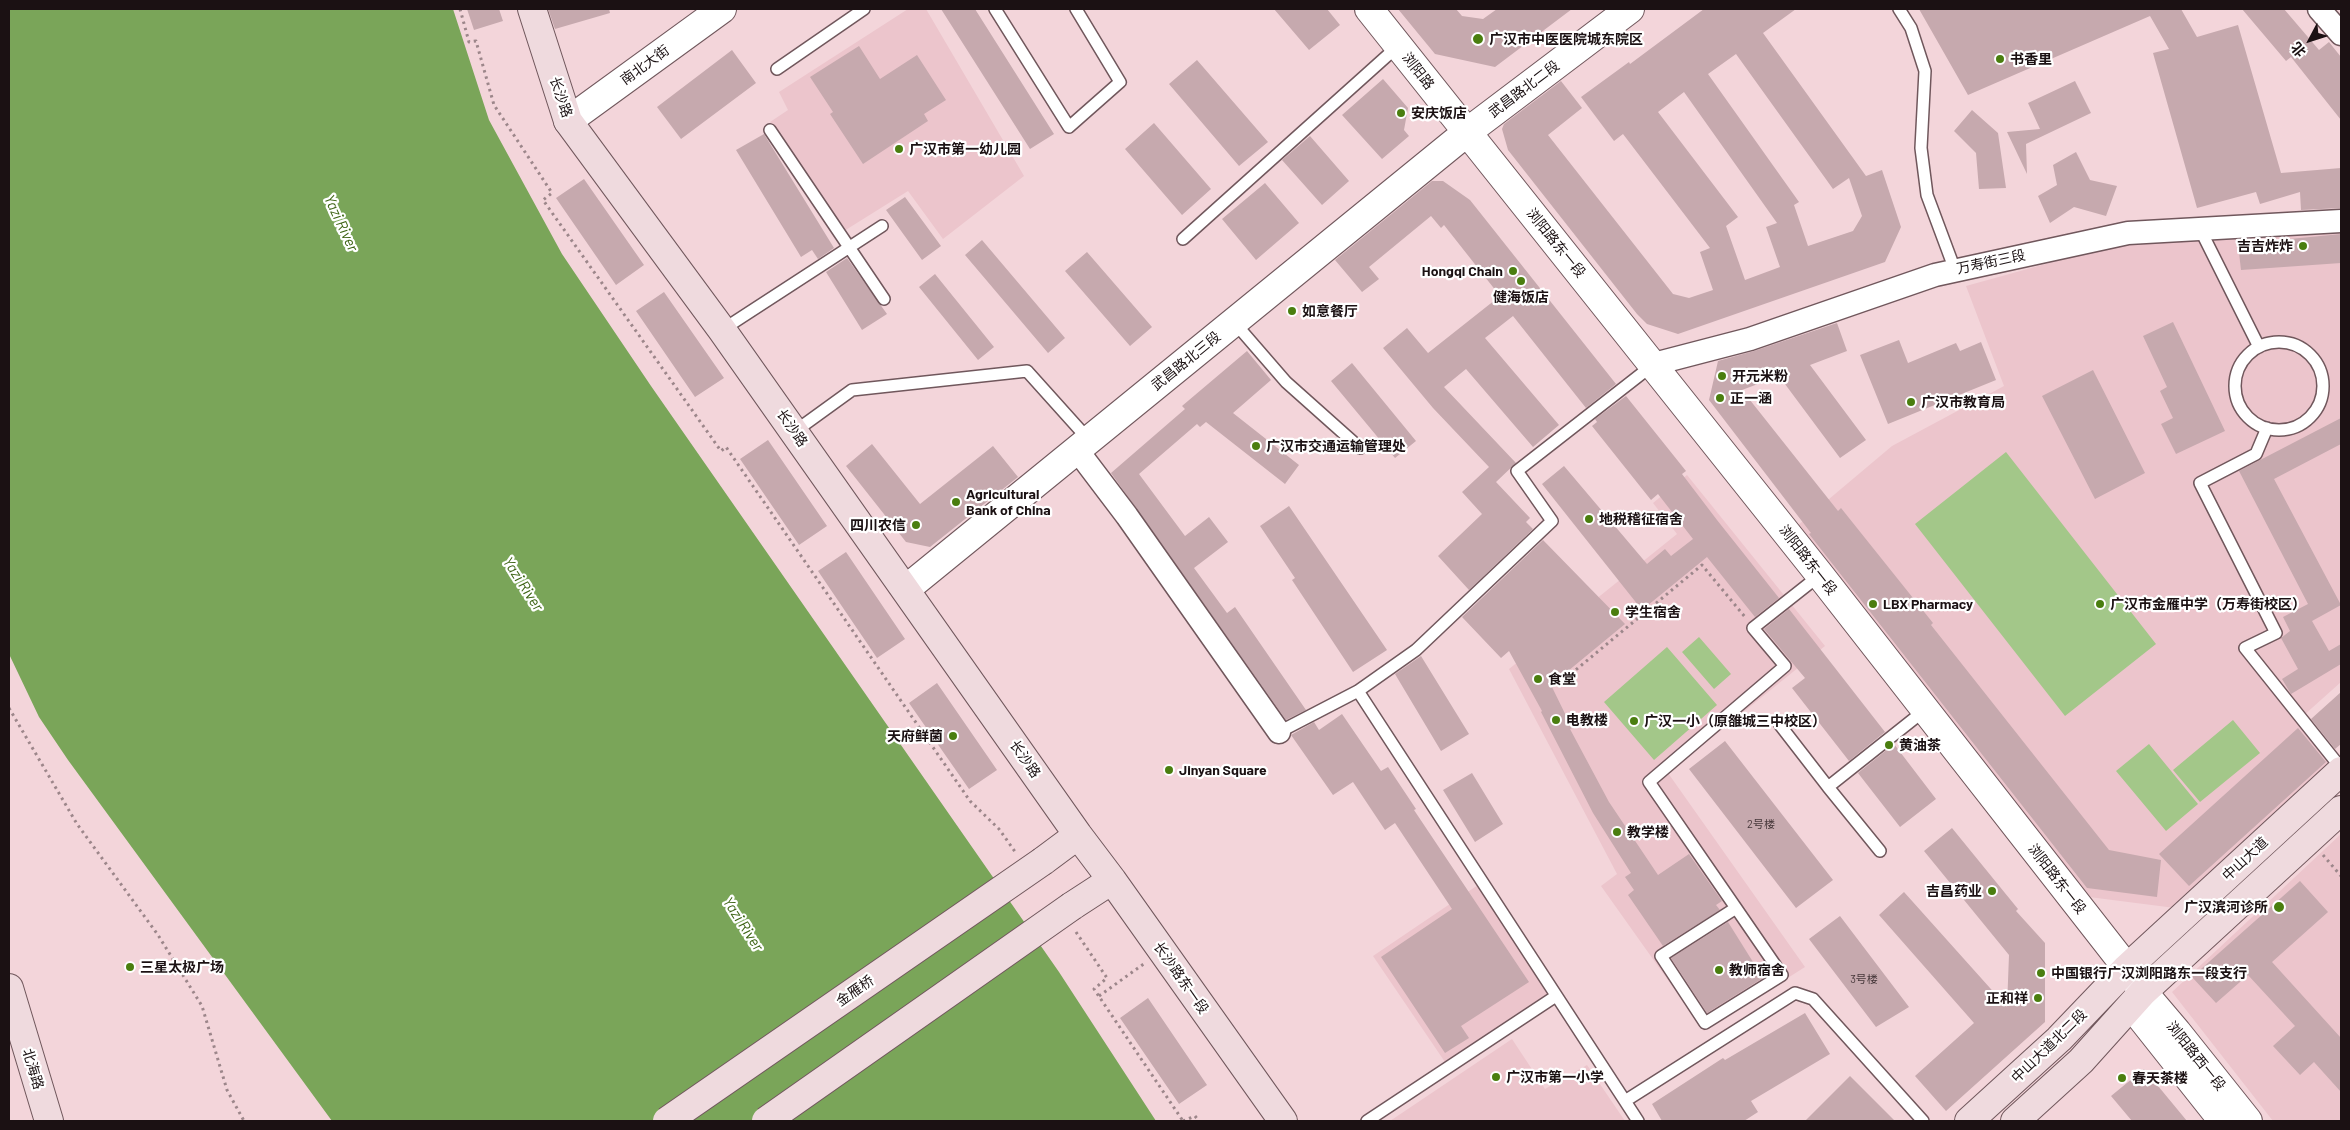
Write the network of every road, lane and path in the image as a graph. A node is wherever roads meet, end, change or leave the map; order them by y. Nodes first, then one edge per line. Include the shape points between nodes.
1 (460, 9) edge
2 (532, 9) edge
3 (722, 9) edge
4 (864, 9) edge
5 (995, 9) edge
6 (1076, 9) edge
7 (1369, 9) edge
8 (1899, 9) edge
9 (2319, 9) edge
10 (1623, 11) edge
11 (2341, 34) edge
12 (1398, 46) junction
13 (777, 69) dead end
14 (568, 122) junction
15 (770, 130) dead end
16 (1466, 133) junction
17 (2341, 221) edge
18 (882, 226) dead end
19 (2200, 229) junction
20 (1183, 239) dead end
21 (850, 247) junction
22 (1955, 270) junction
23 (884, 299) dead end
24 (1234, 322) junction
25 (722, 330) junction
26 (2259, 347) junction
27 (1654, 364) junction
28 (2267, 428) junction
29 (794, 432) junction
30 (1083, 445) junction
31 (1360, 448) dead end
32 (1820, 575) junction
33 (906, 589) junction
34 (1753, 628) junction
35 (1566, 678) dead end
36 (1358, 692) junction
37 (9, 708) edge
38 (1925, 710) junction
39 (1780, 725) dead end
40 (1279, 732) joint
41 (2341, 770) edge
42 (1828, 787) junction
43 (2341, 810) edge
44 (1078, 835) junction
45 (1880, 851) dead end
46 (1032, 860) junction
47 (1112, 880) junction
48 (1736, 908) junction
49 (1072, 916) junction
50 (1162, 951) junction
51 (2127, 968) junction
52 (9, 988) edge
53 (1099, 996) junction
54 (1556, 996) junction
55 (2137, 999) junction
56 (17, 1049) edge
57 (1625, 1101) junction
58 (49, 1121) edge
59 (244, 1121) edge
60 (666, 1121) edge
61 (766, 1121) edge
62 (1183, 1121) edge
63 (1199, 1121) edge
64 (1283, 1121) edge
65 (1367, 1121) edge
66 (1638, 1121) edge
67 (1923, 1121) edge
68 (1969, 1121) edge
69 (2015, 1121) edge
70 (2223, 1121) edge
71 (2248, 1121) edge

1 - 46 path via 469,42 476,41 494,106 552,193 543,200 720,451 726,446 970,801
2 - 14 main road, 长沙路
3 - 14 street, 南北大街
4 - 13 lane
5 - 6 lane via 1069,127 1120,82
7 - 12 street, 浏阳路
8 - 22 lane via 1911,28 1925,71 1921,148 1927,195
9 - 11 street
10 - 16 street, 武昌路北二段
12 - 16 street, 浏阳路
12 - 20 lane
14 - 25 main road, 长沙路
15 - 21 lane
16 - 24 street, 武昌路北三段
16 - 27 street, 浏阳路东一段
17 - 19 street, 万寿街三段
18 - 21 lane
19 - 22 street, 万寿街三段 via 2128,233
19 - 26 lane
21 - 23 lane
21 - 25 lane
22 - 27 street, 万寿街三段 via 1750,339
24 - 30 street, 武昌路北三段
24 - 31 lane via 1286,382
25 - 29 main road, 长沙路
26 - 28 lane via 2242,361 2236,374 2235,389 2238,403 2246,416
26 - 28 lane via 2279,342 2306,350 2322,374 2324,389 2321,403 2313,416 2301,425 2287,430
27 - 32 street, 浏阳路东一段
27 - 36 lane via 1517,471 1552,521 1416,650
28 - 41 lane via 2256,454 2200,483 2276,633 2245,648
29 - 30 lane via 852,390 1026,371
29 - 33 main road, 长沙路
30 - 33 street, 武昌路北三段
30 - 40 street via 1127,516
32 - 34 lane
32 - 38 street, 浏阳路东一段
33 - 44 main road, 长沙路
34 - 35 path via 1702,566
34 - 48 lane via 1785,666 1649,782
36 - 40 lane
36 - 54 lane
37 - 59 path via 77,824 158,935 202,1006 227,1090
38 - 42 lane
38 - 51 street, 浏阳路东一段
39 - 42 lane
41 - 51 main road, 中山大道
42 - 45 lane
43 - 55 main road, 中山大道
44 - 46 main road, 金雁桥
44 - 47 main road, 长沙路东一段
46 - 60 main road, 金雁桥, bridge
47 - 49 main road
47 - 50 main road, 长沙路东一段
48 - 48 lane via 1782,975 1705,1023 1661,956
49 - 53 path via 1106,978 1094,989
49 - 61 main road, bridge
50 - 53 path
50 - 64 main road, 长沙路东一段
51 - 55 street, 浏阳路东一段
51 - 68 main road, 中山大道北二段 via 2060,1039
52 - 56 main road, 北海路
53 - 62 path
54 - 57 lane
54 - 65 lane
55 - 69 main road via 2081,1061
55 - 70 street
55 - 71 street, 浏阳路西一段 via 2177,1032
56 - 58 main road, 北海路
57 - 66 lane
57 - 67 lane via 1795,993 1813,999
62 - 63 path via 1196,1116

